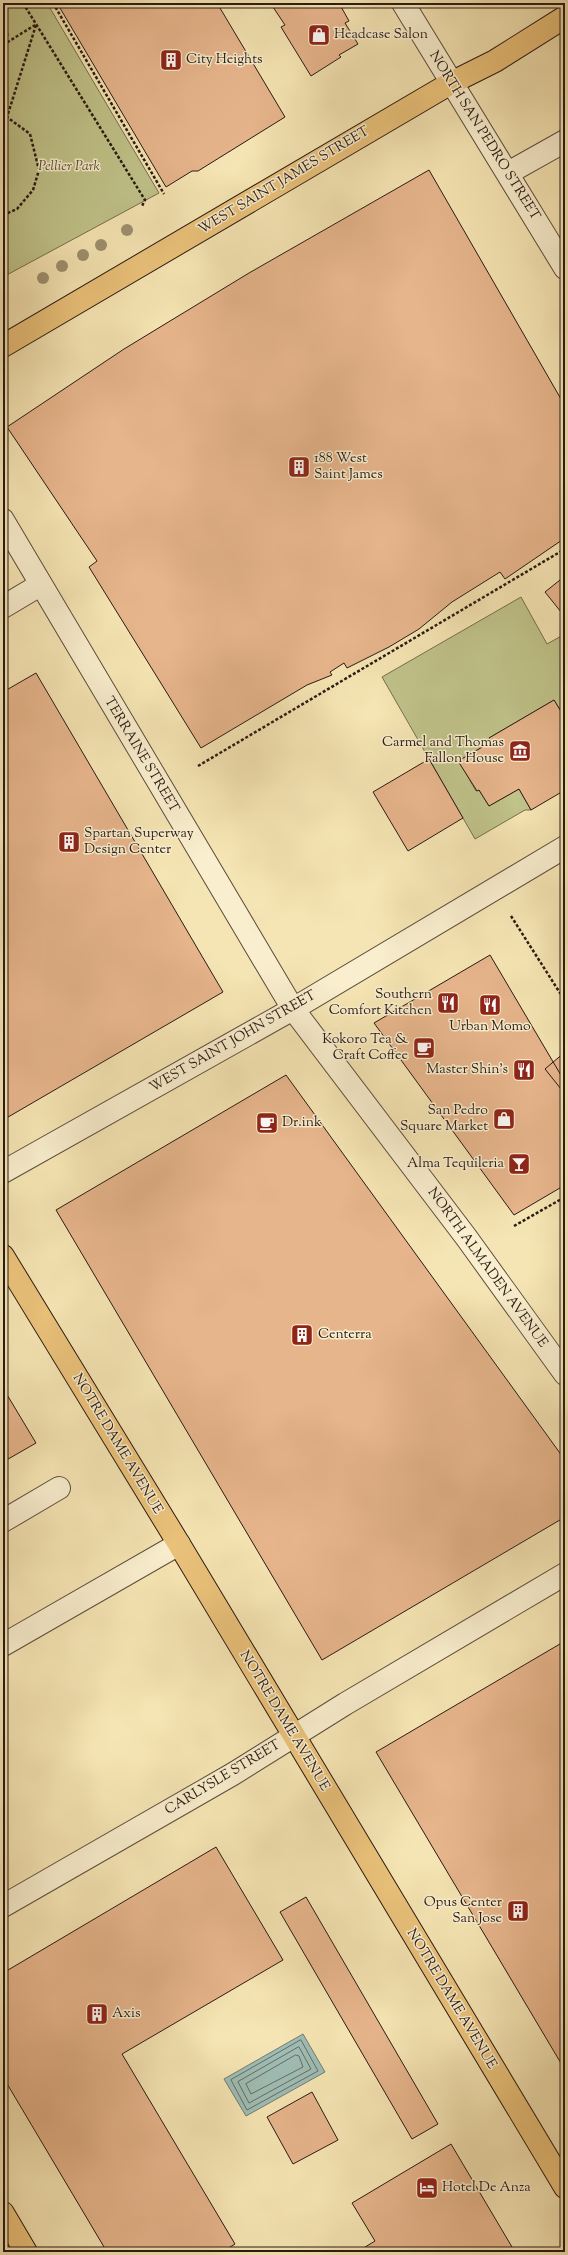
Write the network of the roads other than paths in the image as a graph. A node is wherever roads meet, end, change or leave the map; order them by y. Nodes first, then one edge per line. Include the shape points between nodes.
1 (403, 3) edge
2 (565, 17) edge
3 (451, 83) junction
4 (565, 141) edge
5 (508, 173) junction
6 (565, 268) edge
7 (3, 346) edge
8 (3, 520) edge
9 (40, 585) junction
10 (3, 607) edge
11 (565, 847) edge
12 (292, 1009) junction
13 (3, 1172) edge
14 (3, 1256) edge
15 (565, 1374) edge
16 (59, 1488) dead end
17 (3, 1520) edge
18 (179, 1544) junction
19 (565, 1574) edge
20 (3, 1645) edge
21 (293, 1737) junction
22 (3, 1906) edge
23 (565, 2187) edge
24 (3, 2213) edge
25 (26, 2252) edge

1 - 3 street, NORTH SAN PEDRO STREET
2 - 3 main road, WEST SAINT JAMES STREET via 495,61
3 - 5 street, NORTH SAN PEDRO STREET
3 - 7 main road, WEST SAINT JAMES STREET
4 - 5 street
5 - 6 street, NORTH SAN PEDRO STREET
8 - 9 street, TERRAINE STREET
9 - 10 street
9 - 12 street, TERRAINE STREET
11 - 12 street, WEST SAINT JOHN STREET
12 - 13 street, WEST SAINT JOHN STREET
12 - 15 street, NORTH ALMADEN AVENUE via 466,1237
14 - 18 main road, NOTRE DAME AVENUE
16 - 17 street
18 - 20 street
18 - 21 main road, NOTRE DAME AVENUE
19 - 21 street, CARLYSLE STREET
21 - 22 street, CARLYSLE STREET
21 - 23 main road, NOTRE DAME AVENUE
24 - 25 main road

